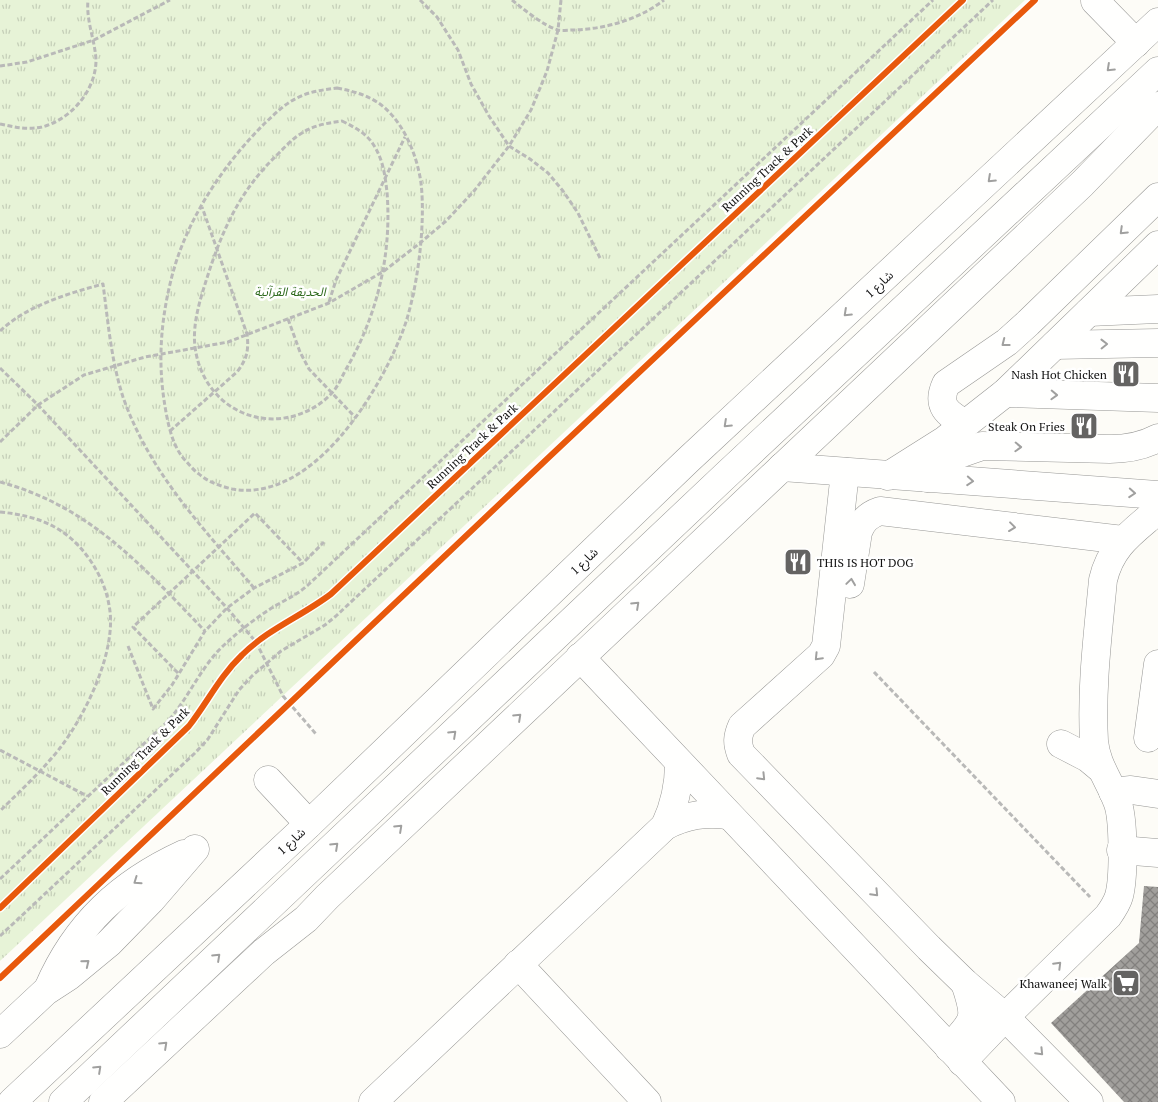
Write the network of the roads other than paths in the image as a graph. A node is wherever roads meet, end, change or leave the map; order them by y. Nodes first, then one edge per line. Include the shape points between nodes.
1 (1095, 0) edge
2 (1158, 22) edge
3 (1136, 43) junction
4 (1158, 71) edge
5 (1158, 106) edge
6 (1158, 197) edge
7 (1158, 245) edge
8 (1158, 274) edge
9 (1125, 277) junction
10 (1158, 309) edge
11 (1089, 312) junction
12 (1158, 343) edge
13 (1055, 345) junction
14 (1005, 393) junction
15 (1158, 398) edge
16 (965, 424) junction
17 (1158, 438) edge
18 (782, 467) junction
19 (844, 472) junction
20 (888, 476) junction
21 (926, 478) junction
22 (1158, 495) edge
23 (1158, 510) edge
24 (848, 531) junction
25 (1123, 540) junction
26 (844, 630) dead end
27 (580, 657) junction
28 (1158, 664) edge
29 (1148, 738) dead end
30 (1061, 744) dead end
31 (679, 764) junction
32 (1100, 768) junction
33 (268, 780) dead end
34 (1113, 792) junction
35 (1158, 794) edge
36 (728, 815) junction
37 (309, 824) junction
38 (665, 826) junction
39 (1121, 850) junction
40 (1158, 853) edge
41 (326, 897) junction
42 (254, 921) junction
43 (518, 964) junction
44 (965, 983) junction
45 (46, 991) junction
46 (1005, 1017) junction
47 (0, 1034) edge
48 (956, 1055) junction
49 (12, 1102) edge
50 (63, 1102) edge
51 (103, 1102) edge
52 (373, 1102) edge
53 (647, 1102) edge
54 (1001, 1102) edge
55 (1089, 1102) edge

1 - 3 street
2 - 3 street, شارع 1
3 -> 37 street, شارع 1 via 687,461
42 -> 4 street
5 - 18 street via 1082,184
6 -> 16 street via 1028,324 946,384 942,393 946,412
7 - 9 street
8 - 9 street
9 - 11 street
10 - 11 street
11 - 13 street
13 -> 12 street
13 - 14 street
14 -> 15 street
14 - 16 street
16 - 20 street
21 -> 17 street via 959,454 982,446 1110,449 1130,448
18 - 19 street
27 -> 18 street
19 - 20 street
19 - 24 street
20 - 21 street
21 -> 22 street
23 - 25 street
24 -> 25 street via 861,525 872,514 888,511
26 -> 24 street
24 -> 44 street via 824,651 742,726 738,745 747,761
25 - 32 street via 1106,565 1103,580 1093,701 1094,743
27 - 31 street
41 -> 27 street
28 - 29 street
30 - 32 street
31 - 36 street
31 - 38 street via 677,796
32 - 34 street
33 - 37 street
34 - 35 street via 1131,790
34 - 39 street via 1122,816
36 - 38 street via 695,814
36 - 48 street
37 - 49 street, شارع 1
38 - 43 street
39 - 40 street
46 -> 39 street via 1115,906 1119,895
41 - 42 street via 292,915
51 -> 41 street via 264,952 306,919
50 -> 42 street
43 - 52 street
43 - 53 street
44 - 46 street
44 - 48 street via 973,1008 972,1017
45 -> 45 street via 76,971 109,942 152,900 195,849 134,882 88,922 71,943
45 - 47 street
46 - 48 street
46 -> 55 street
48 - 54 street

